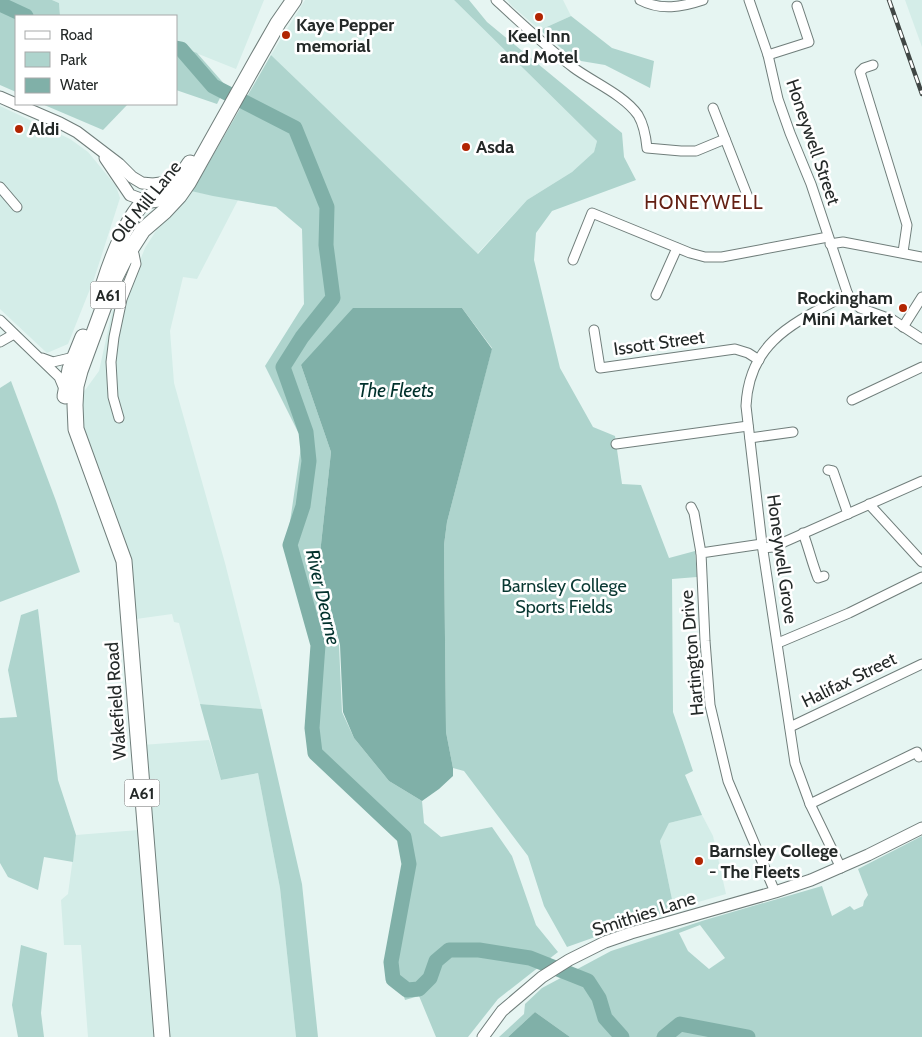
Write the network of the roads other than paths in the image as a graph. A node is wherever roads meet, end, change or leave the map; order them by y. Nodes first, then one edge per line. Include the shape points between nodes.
1 (280, 0) edge
2 (294, 0) edge
3 (496, 0) edge
4 (640, 0) edge
5 (704, 0) edge
6 (749, 0) edge
7 (797, 6) dead end
8 (768, 55) junction
9 (873, 65) dead end
10 (235, 92) junction
11 (0, 97) edge
12 (15, 104) edge
13 (18, 105) edge
14 (713, 108) dead end
15 (725, 140) junction
16 (92, 143) junction
17 (132, 177) junction
18 (182, 182) junction
19 (0, 187) edge
20 (140, 200) junction
21 (746, 200) dead end
22 (17, 207) dead end
23 (138, 236) junction
24 (829, 241) junction
25 (676, 248) junction
26 (123, 249) junction
27 (903, 252) junction
28 (922, 257) edge
29 (573, 260) dead end
30 (848, 294) junction
31 (656, 295) dead end
32 (922, 297) edge
33 (0, 320) edge
34 (903, 327) junction
35 (594, 330) dead end
36 (14, 334) junction
37 (922, 339) edge
38 (0, 342) edge
39 (39, 357) junction
40 (74, 357) junction
41 (759, 360) junction
42 (922, 367) edge
43 (65, 392) junction
44 (852, 400) dead end
45 (119, 418) dead end
46 (748, 426) junction
47 (76, 429) junction
48 (793, 432) dead end
49 (750, 438) junction
50 (622, 446) dead end
51 (828, 470) dead end
52 (922, 481) edge
53 (869, 504) junction
54 (691, 507) dead end
55 (848, 514) junction
56 (803, 533) junction
57 (763, 546) junction
58 (701, 553) junction
59 (922, 562) edge
60 (824, 576) dead end
61 (922, 576) edge
62 (778, 644) junction
63 (922, 664) edge
64 (790, 727) junction
65 (919, 753) edge
66 (810, 804) junction
67 (922, 828) edge
68 (841, 868) junction
69 (775, 892) junction
70 (162, 1037) edge
71 (483, 1037) edge

1 - 10 main road, Old Mill Lane / A61
2 - 10 main road, Old Mill Lane / A61
3 - 15 street via 576,70 630,106 638,116 647,148 696,151
4 - 5 street via 662,7
6 - 8 street, Honeywell Street
7 - 8 street via 809,42
8 - 24 street, Honeywell Street via 778,99
9 - 27 street via 860,72 907,225
10 - 18 main road, Old Mill Lane / A61
11 - 12 street
13 - 16 street via 60,123
14 - 15 street
15 - 21 street
16 - 17 street
16 - 20 street via 130,195
17 - 18 street via 142,183
17 - 20 street
18 - 20 main road, Old Mill Lane / A61
18 - 23 main road, Old Mill Lane / A61 via 179,196
19 - 22 street
20 - 23 street
20 - 26 main road, Old Mill Lane / A61 via 129,223
23 - 26 main road, Old Mill Lane / A61
24 - 25 street via 722,257 705,257
24 - 27 street
24 - 30 street, Honeywell Street
25 - 29 street via 592,213
25 - 31 street
26 - 40 main road, Old Mill Lane / A61
26 - 45 street via 134,254 136,264 122,299 111,362 113,397
26 - 47 main road, Old Mill Lane / A61 via 78,380
27 - 28 street
30 - 34 street via 860,308
30 - 41 street, Honeywell Grove via 790,326 778,335
32 - 34 street
33 - 36 street
34 - 37 street
35 - 41 street, Issott Street via 600,368 735,349
36 - 38 street
36 - 39 street
39 - 40 street via 53,362
39 - 43 street via 59,376
40 - 43 main road, Old Mill Lane / A61
41 - 46 street, Honeywell Grove via 747,390
42 - 44 street
43 - 47 main road, Old Mill Lane / A61 via 68,417
46 - 49 street, Honeywell Grove
46 - 50 street
47 - 70 main road, Wakefield Road / A61 via 124,561
48 - 49 street
49 - 57 street, Honeywell Grove
51 - 55 street via 833,471
52 - 53 street
53 - 55 street
53 - 59 street
54 - 58 street, Hartington Drive
55 - 56 street
56 - 57 street via 774,546
56 - 60 street via 818,578
57 - 58 street
57 - 62 street, Honeywell Grove
58 - 69 street, Hartington Drive via 710,705 728,781
61 - 62 street
62 - 64 street, Honeywell Grove
63 - 64 street, Halifax Street
64 - 66 street, Honeywell Grove via 796,762
65 - 66 street
66 - 68 street, Honeywell Grove
67 - 68 street, Smithies Lane
68 - 69 street, Smithies Lane
69 - 71 street, Smithies Lane via 605,942 542,977 502,1011

